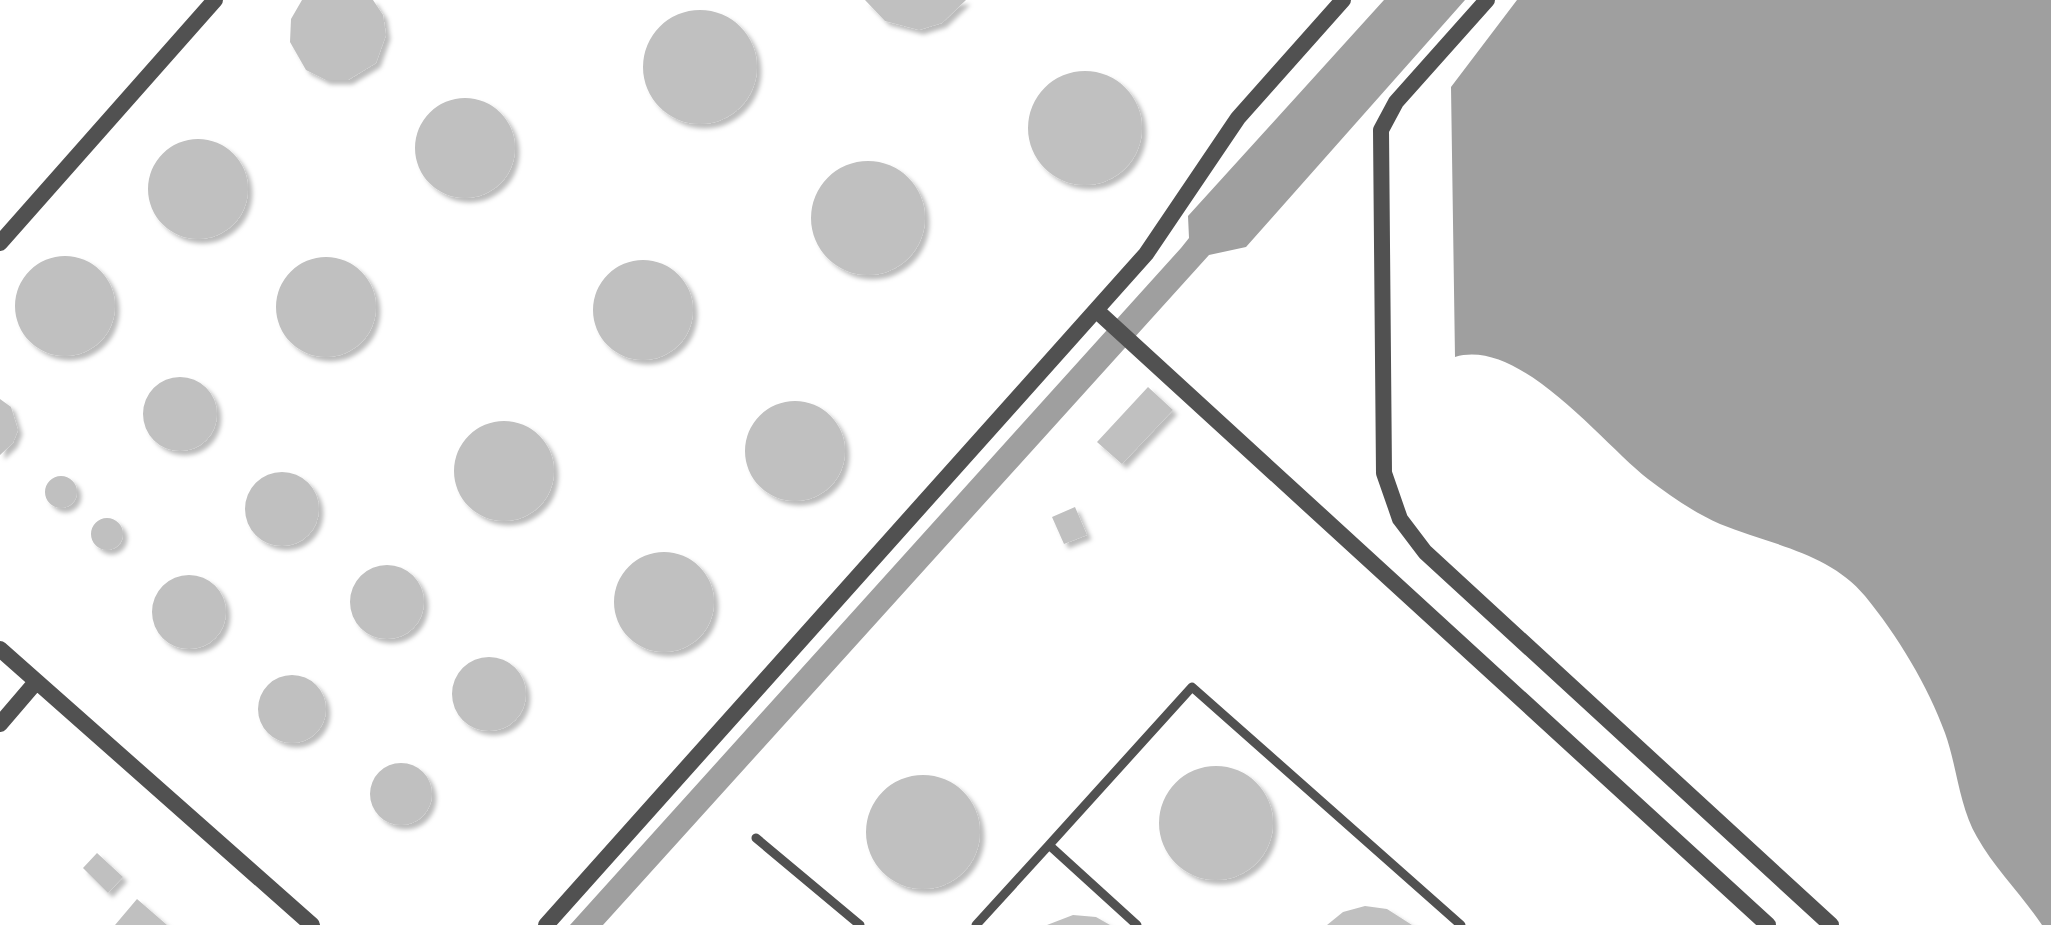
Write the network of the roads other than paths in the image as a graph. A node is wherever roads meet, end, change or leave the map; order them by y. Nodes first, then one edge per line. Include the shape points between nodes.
1 (215, 0) edge
2 (1343, 0) edge
3 (1487, 0) edge
4 (0, 243) edge
5 (1101, 315) junction
6 (0, 649) edge
7 (36, 682) junction
8 (0, 724) edge
9 (756, 838) dead end
10 (1049, 845) junction
11 (312, 925) edge
12 (546, 925) edge
13 (860, 925) edge
14 (976, 925) edge
15 (1137, 925) edge
16 (1461, 925) edge
17 (1768, 925) edge
18 (1831, 925) edge

1 - 4 street
2 - 5 street via 1238,118
3 - 18 street via 1396,102 1381,130 1384,473 1400,519 1425,552
5 - 12 street
5 - 17 street
6 - 7 street
7 - 8 street
7 - 11 street
9 - 13 lane
10 - 14 lane
10 - 15 lane
10 - 16 lane via 1192,687

